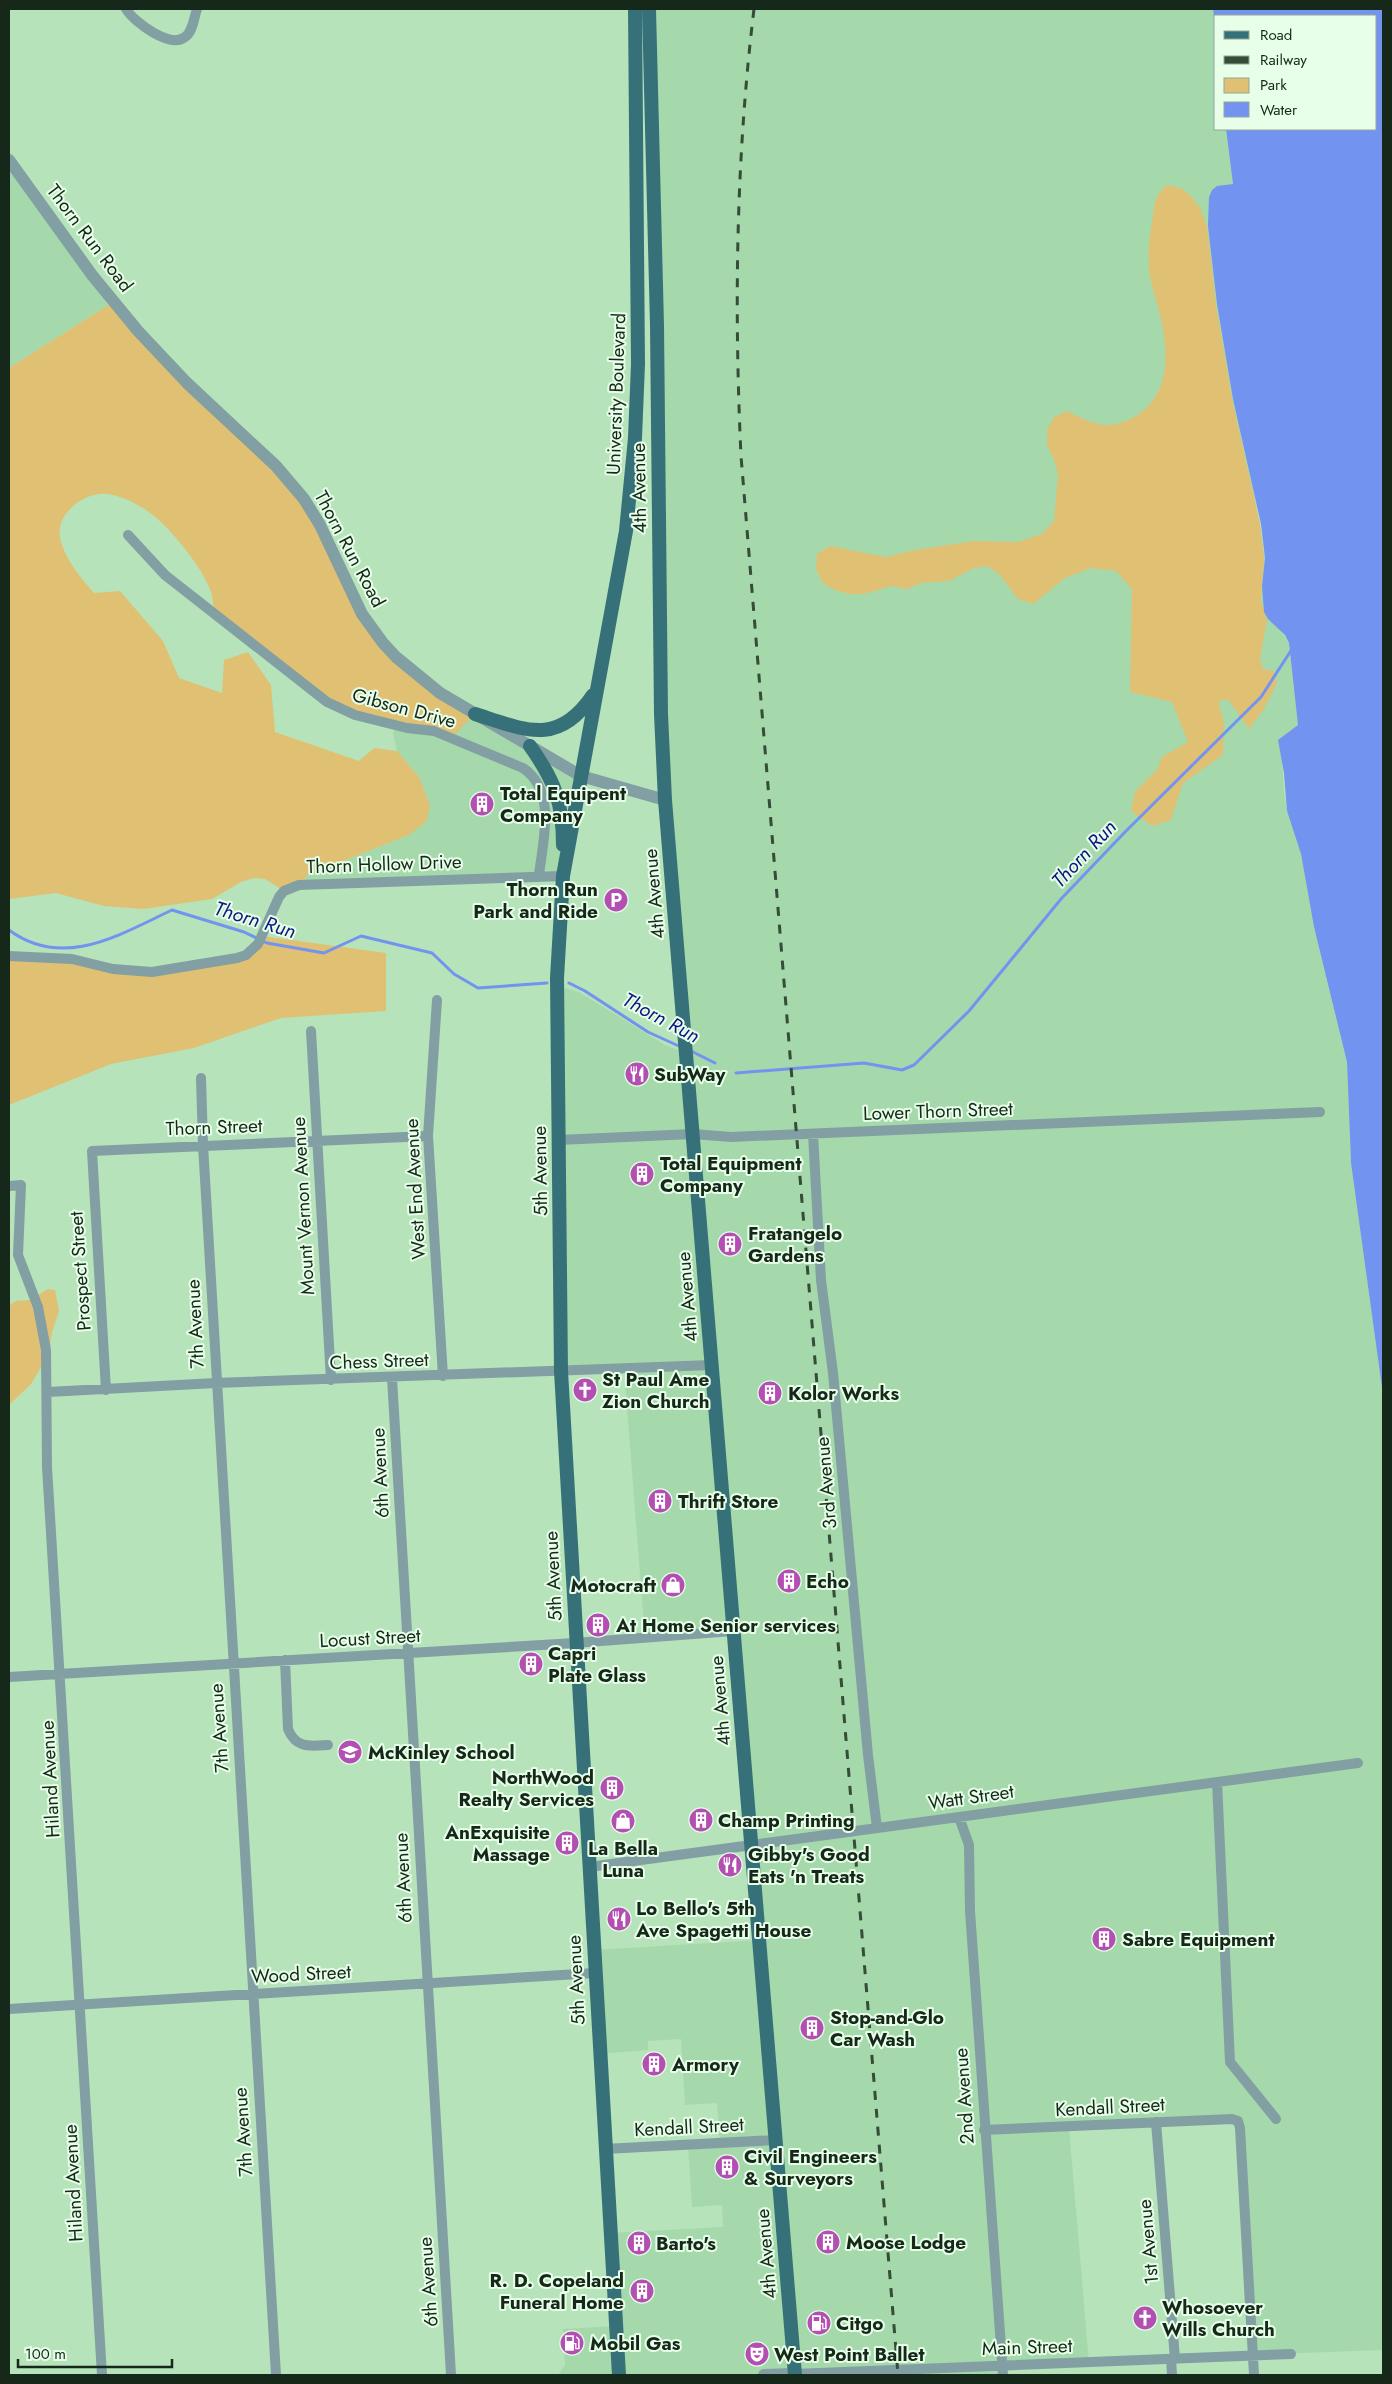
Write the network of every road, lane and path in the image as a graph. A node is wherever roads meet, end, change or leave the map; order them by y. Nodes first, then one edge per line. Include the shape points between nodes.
1 (126, 9) edge
2 (197, 9) edge
3 (635, 9) edge
4 (649, 9) edge
5 (9, 160) edge
6 (657, 394) joint
7 (657, 410) junction
8 (637, 412) junction
9 (128, 535) dead end
10 (596, 690) junction
11 (475, 714) junction
12 (530, 746) junction
13 (582, 776) junction
14 (665, 800) junction
15 (539, 875) junction
16 (563, 876) junction
17 (9, 956) edge
18 (437, 1000) dead end
19 (311, 1030) dead end
20 (201, 1078) dead end
21 (1320, 1112) dead end
22 (693, 1134) junction
23 (813, 1134) junction
24 (428, 1136) junction
25 (558, 1140) junction
26 (317, 1141) junction
27 (202, 1145) junction
28 (92, 1151) joint
29 (9, 1186) edge
30 (712, 1365) junction
31 (561, 1371) junction
32 (443, 1376) junction
33 (392, 1378) junction
34 (331, 1380) junction
35 (216, 1383) junction
36 (106, 1390) junction
37 (48, 1392) junction
38 (733, 1631) junction
39 (575, 1643) junction
40 (407, 1653) junction
41 (285, 1660) junction
42 (232, 1664) junction
43 (61, 1675) junction
44 (9, 1678) edge
45 (328, 1745) dead end
46 (1358, 1763) dead end
47 (1217, 1782) junction
48 (959, 1817) junction
49 (877, 1828) junction
50 (752, 1845) junction
51 (589, 1866) junction
52 (595, 1974) junction
53 (427, 1984) junction
54 (252, 1995) junction
55 (81, 2004) junction
56 (9, 2009) edge
57 (1276, 2119) dead end
58 (1156, 2122) junction
59 (984, 2130) junction
60 (776, 2140) junction
61 (604, 2149) junction
62 (1292, 2354) dead end
63 (1252, 2355) junction
64 (1173, 2359) junction
65 (1003, 2371) edge
66 (794, 2374) edge
67 (102, 2375) edge
68 (276, 2375) edge
69 (451, 2375) edge
70 (619, 2375) edge
71 (764, 2375) edge
72 (1172, 2375) edge
73 (1254, 2375) edge

1 - 2 street via 141,25 173,40 182,39 189,33
3 - 8 main road, University Boulevard
4 - 6 main road, University Boulevard
5 - 11 street, Thorn Run Road via 93,276 138,331 187,383 276,466 304,499 320,525 359,608 383,644 424,682
6 - 7 main road, 4th Avenue
7 - 8 main road
7 - 14 main road, 4th Avenue
8 - 10 main road, University Boulevard via 626,531
9 - 15 street, Gibson Drive via 165,575 327,702 354,715 434,731 531,773 543,794 546,816
10 - 11 main road via 579,713 551,730 530,731
10 - 13 main road, University Boulevard
11 - 12 street, Thorn Run Road
12 - 13 street, Thorn Run Road
12 - 16 main road via 552,781 559,800
13 - 14 street, Thorn Run Road
13 - 16 main road, 5th Avenue
14 - 22 main road, 4th Avenue
15 - 16 street, Thorn Hollow Drive
15 - 17 street, Thorn Hollow Drive via 291,887 279,897 260,940 246,955 152,972 112,969 72,959
16 - 25 main road, 5th Avenue via 558,978
18 - 24 street, West End Avenue
19 - 26 street, Mount Vernon Avenue
20 - 27 street, 7th Avenue
21 - 23 street, Lower Thorn Street
22 - 23 street, Lower Thorn Street via 731,1137
22 - 25 street, Lower Thorn Street
22 - 30 main road, 4th Avenue
23 - 49 street, 3rd Avenue via 821,1280
24 - 26 street, Thorn Street
24 - 32 street, West End Avenue
25 - 31 main road, 5th Avenue
26 - 27 street, Thorn Street
26 - 34 street, Mount Vernon Avenue
27 - 28 street, Thorn Street
27 - 35 street, 7th Avenue
28 - 36 street, Prospect Street
29 - 37 street, Hiland Avenue via 21,1185 18,1255 38,1307 46,1350
30 - 31 street, Chess Street
30 - 38 main road, 4th Avenue
31 - 32 street, Chess Street
31 - 39 main road, 5th Avenue
32 - 33 street, Chess Street
33 - 34 street, Chess Street
33 - 40 street, 6th Avenue
34 - 35 street, Chess Street
35 - 36 street, Chess Street
35 - 42 street, 7th Avenue
36 - 37 street, Chess Street
37 - 43 street, Hiland Avenue via 47,1468
38 - 39 street, Locust Street
38 - 50 main road, 4th Avenue
39 - 40 street, Locust Street
39 - 51 main road, 5th Avenue
40 - 41 street, Locust Street
40 - 53 street, 6th Avenue
41 - 42 street, Locust Street
41 - 45 street via 288,1730 291,1736 306,1746
42 - 43 street, Locust Street
42 - 54 street, 7th Avenue
43 - 44 street, Locust Street
43 - 55 street, Hiland Avenue
46 - 47 street, Watt Street
47 - 48 street, Watt Street
47 - 57 street via 1230,2062
48 - 49 street, Watt Street
48 - 59 street, 2nd Avenue via 969,1845
49 - 50 street, Watt Street
50 - 51 street, Watt Street
50 - 60 main road, 4th Avenue
51 - 52 main road, 5th Avenue
52 - 53 street, Wood Street
52 - 61 main road, 5th Avenue
53 - 54 street, Wood Street
53 - 69 street, 6th Avenue
54 - 55 street, Wood Street
54 - 68 street, 7th Avenue
55 - 56 street, Wood Street
55 - 67 street, Hiland Avenue
58 - 59 street, Kendall Street
58 - 63 street, Kendall Street via 1238,2121
58 - 64 street, 1st Avenue
59 - 65 street, 2nd Avenue
60 - 61 street, Kendall Street
60 - 66 main road, 4th Avenue
61 - 70 main road, 5th Avenue
62 - 63 street, Main Street
63 - 64 street, Main Street
63 - 73 street
64 - 65 street, Main Street
64 - 72 street, 1st Avenue
65 - 66 street, Main Street
66 - 71 street, Main Street

